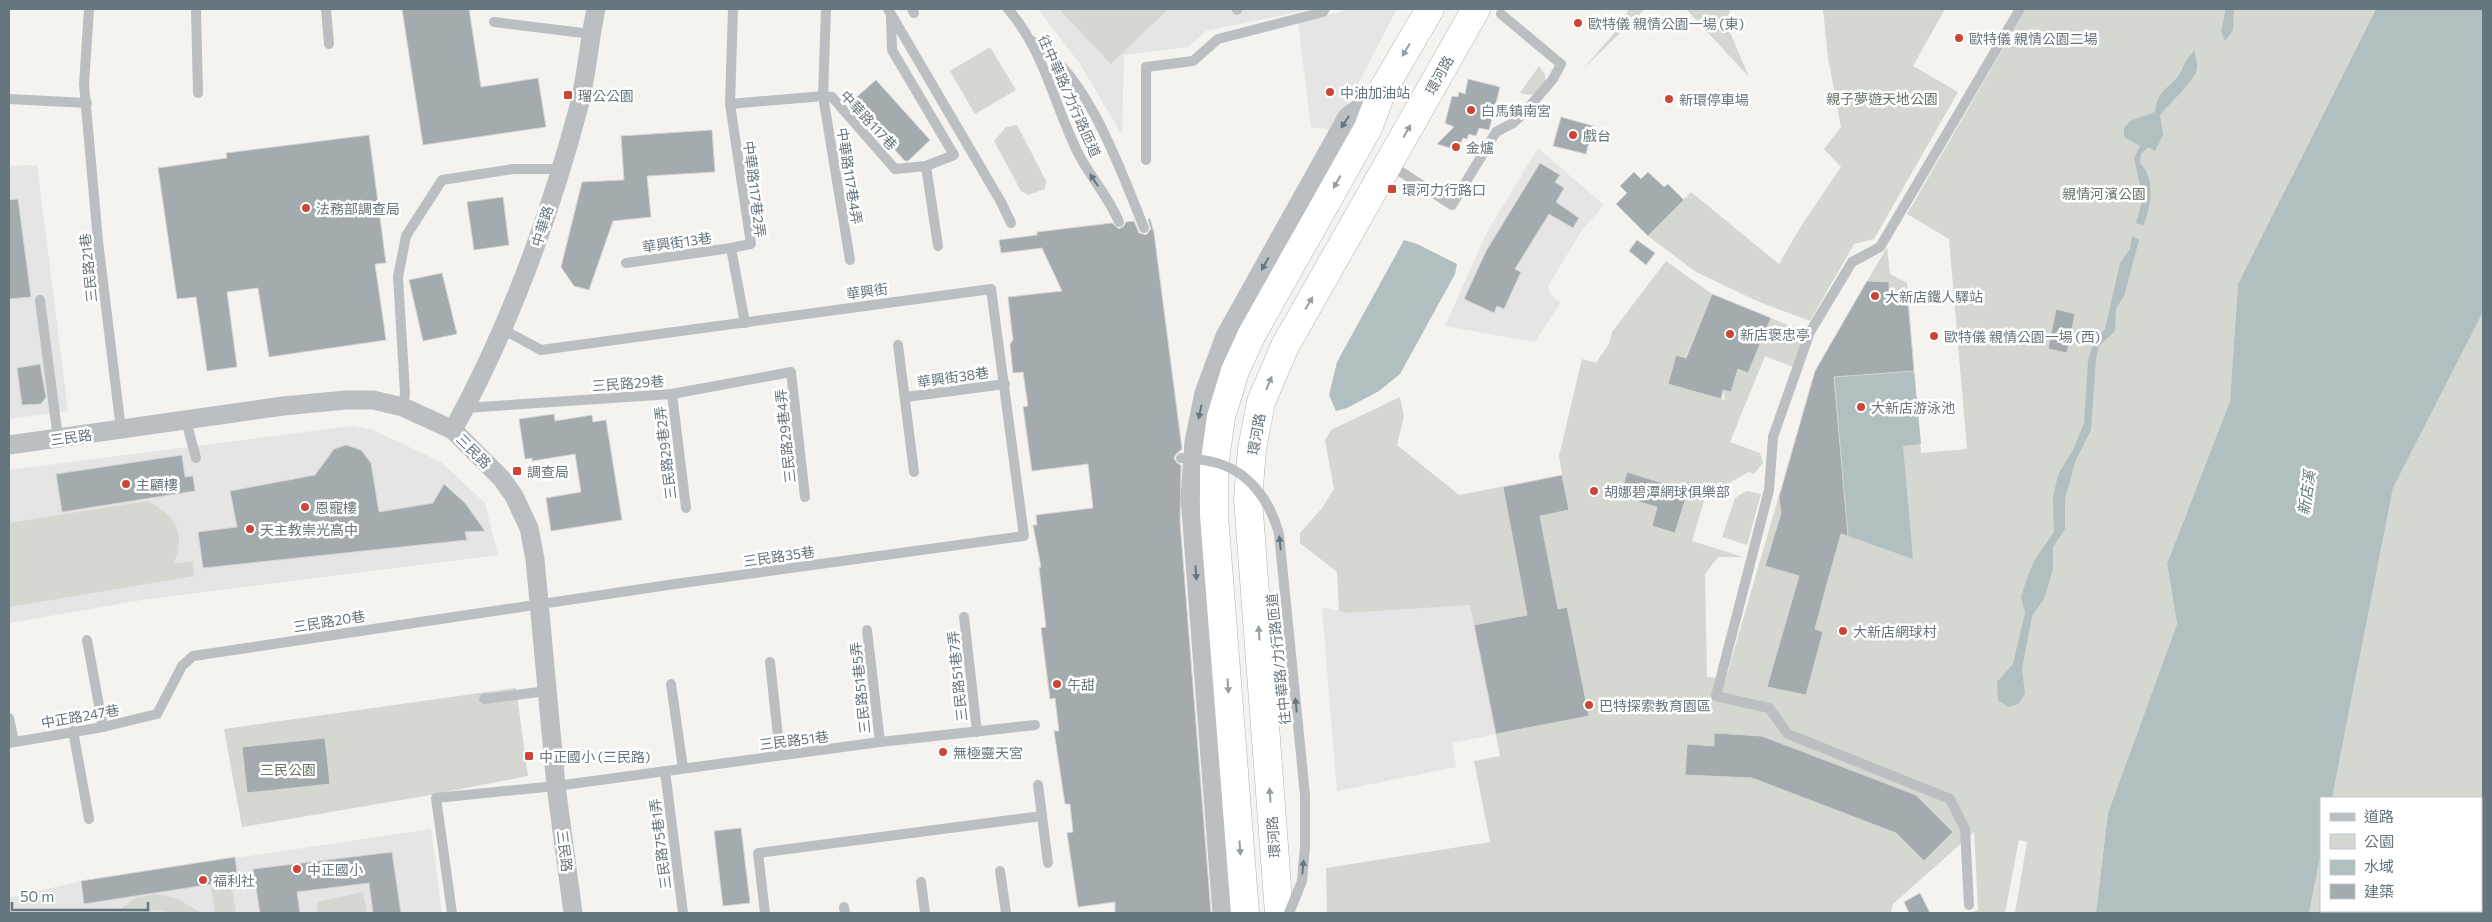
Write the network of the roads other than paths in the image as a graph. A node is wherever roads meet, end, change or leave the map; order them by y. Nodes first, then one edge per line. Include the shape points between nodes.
1 (89, 9) edge
2 (196, 9) edge
3 (326, 9) edge
4 (596, 9) edge
5 (734, 9) edge
6 (826, 9) edge
7 (1008, 9) edge
8 (1325, 9) edge
9 (1430, 9) edge
10 (2020, 9) edge
11 (1489, 12) edge
12 (890, 13) edge
13 (494, 22) dead end
14 (591, 34) junction
15 (1032, 41) junction
16 (329, 44) dead end
17 (1382, 91) junction
18 (198, 93) dead end
19 (823, 96) junction
20 (9, 99) edge
21 (87, 103) junction
22 (730, 104) junction
23 (1146, 160) dead end
24 (1389, 164) junction
25 (926, 166) junction
26 (560, 169) junction
27 (1118, 222) dead end
28 (1010, 223) dead end
29 (1144, 228) dead end
30 (938, 246) dead end
31 (731, 248) junction
32 (850, 260) dead end
33 (626, 263) dead end
34 (40, 300) dead end
35 (745, 322) junction
36 (504, 330) junction
37 (898, 344) dead end
38 (791, 372) joint
39 (1005, 384) junction
40 (672, 394) junction
41 (906, 397) junction
42 (403, 407) junction
43 (465, 408) junction
44 (186, 421) junction
45 (121, 430) junction
46 (453, 430) junction
47 (58, 438) junction
48 (9, 445) edge
49 (196, 458) dead end
50 (1181, 458) dead end
51 (914, 472) dead end
52 (805, 497) dead end
53 (686, 508) dead end
54 (1024, 536) joint
55 (538, 604) junction
56 (964, 617) dead end
57 (867, 630) dead end
58 (88, 640) dead end
59 (770, 662) dead end
60 (671, 684) dead end
61 (547, 691) junction
62 (484, 699) dead end
63 (157, 714) joint
64 (9, 718) edge
65 (1035, 725) dead end
66 (103, 727) junction
67 (73, 732) junction
68 (977, 732) junction
69 (11, 742) edge
70 (880, 742) junction
71 (780, 755) junction
72 (683, 768) junction
73 (665, 771) junction
74 (1038, 785) dead end
75 (556, 786) junction
76 (1042, 816) junction
77 (89, 819) dead end
78 (1048, 863) dead end
79 (1000, 871) dead end
80 (921, 882) dead end
81 (1969, 906) dead end
82 (452, 913) edge
83 (572, 913) edge
84 (682, 913) edge
85 (765, 913) edge
86 (925, 913) edge
87 (1006, 913) edge
88 (1222, 913) edge
89 (1245, 913) edge
90 (1279, 913) edge
91 (1289, 913) edge

1 - 21 lane, 三民路21巷 via 84,84
2 - 18 lane
3 - 16 lane
4 - 14 street, 中華路
5 - 22 lane
6 - 19 lane, 中華路117巷4弄
7 - 15 lane, 往中華路/力行路匝道
8 - 23 lane via 1218,39 1193,61 1146,67
9 -> 17 highway
10 - 81 lane via 1880,247 1852,262 1810,332 1773,437 1769,490 1716,696 1768,708 1788,734 1950,799 1965,829
24 -> 11 highway, 環河路
11 - 24 lane via 1561,64 1553,79 1524,113 1496,132 1452,205
12 - 25 lane, 中華路117巷 via 892,50 954,155
12 - 28 lane via 996,193
13 - 14 lane
14 - 26 street, 中華路 via 579,105
27 -> 15 lane, 往中華路/力行路匝道 via 1068,133
15 - 29 lane via 1062,63 1106,136
17 -> 88 street via 1347,117 1225,336 1204,393 1194,442 1190,497
17 -> 89 highway via 1368,128 1252,334 1235,371 1221,418 1214,468 1214,515
19 - 22 lane, 中華路117巷
19 - 25 lane, 中華路117巷 via 832,97 895,169
19 - 32 lane, 中華路117巷4弄
20 - 21 lane
21 - 45 lane, 三民路21巷 via 98,241
22 - 31 lane, 中華路117巷2弄 via 751,244
90 -> 24 highway, 環河路 via 1248,499 1252,449 1261,402 1285,346
25 - 30 lane
26 - 36 street, 中華路 via 530,263
26 - 42 lane via 513,169 442,180 406,236 398,276 405,393
31 - 33 lane, 華興街13巷
31 - 35 lane
34 - 47 lane
35 - 36 lane, 華興街 via 541,350
35 - 39 lane, 華興街 via 991,288
36 - 43 street, 中華路
37 - 41 lane, 華興街38巷
38 - 40 lane, 三民路29巷
38 - 52 lane, 三民路29巷4弄
39 - 41 lane, 華興街38巷
39 - 54 lane, 華興街
40 - 43 lane, 三民路29巷
40 - 53 lane, 三民路29巷2弄
41 - 51 lane, 華興街38巷
42 - 44 street, 三民路 via 373,400 346,400
42 - 46 street, 三民路
43 - 46 street, 中華路
44 - 45 street, 三民路
44 - 49 lane
45 - 47 street, 三民路
46 - 55 street, 三民路 via 502,479 514,496 529,528
47 - 48 street, 三民路
91 -> 50 lane, 往中華路/力行路匝道, bridge via 1302,880 1305,795 1279,534 1267,502 1244,477 1213,462
54 - 55 lane, 三民路35巷
55 - 61 street, 三民路
55 - 63 lane, 三民路20巷 via 193,656 182,666
56 - 68 lane, 三民路51巷7弄
57 - 70 lane, 三民路51巷5弄
58 - 66 lane
59 - 71 lane
60 - 72 lane
61 - 62 lane
61 - 75 street, 三民路
63 - 66 lane, 中正路247巷
64 - 69 lane
65 - 68 lane, 三民路51巷
66 - 67 lane, 中正路247巷
67 - 69 lane, 中正路247巷
67 - 77 lane
68 - 70 lane, 三民路51巷
70 - 71 lane, 三民路51巷
71 - 72 lane, 三民路51巷
72 - 73 lane, 三民路51巷
73 - 75 lane, 三民路51巷
73 - 84 lane, 三民路75巷1弄
74 - 76 lane
75 - 82 lane, 三民路51巷 via 436,798
75 - 83 street, 三民路
76 - 78 lane
76 - 85 lane via 758,853
79 - 87 lane
80 - 86 lane

